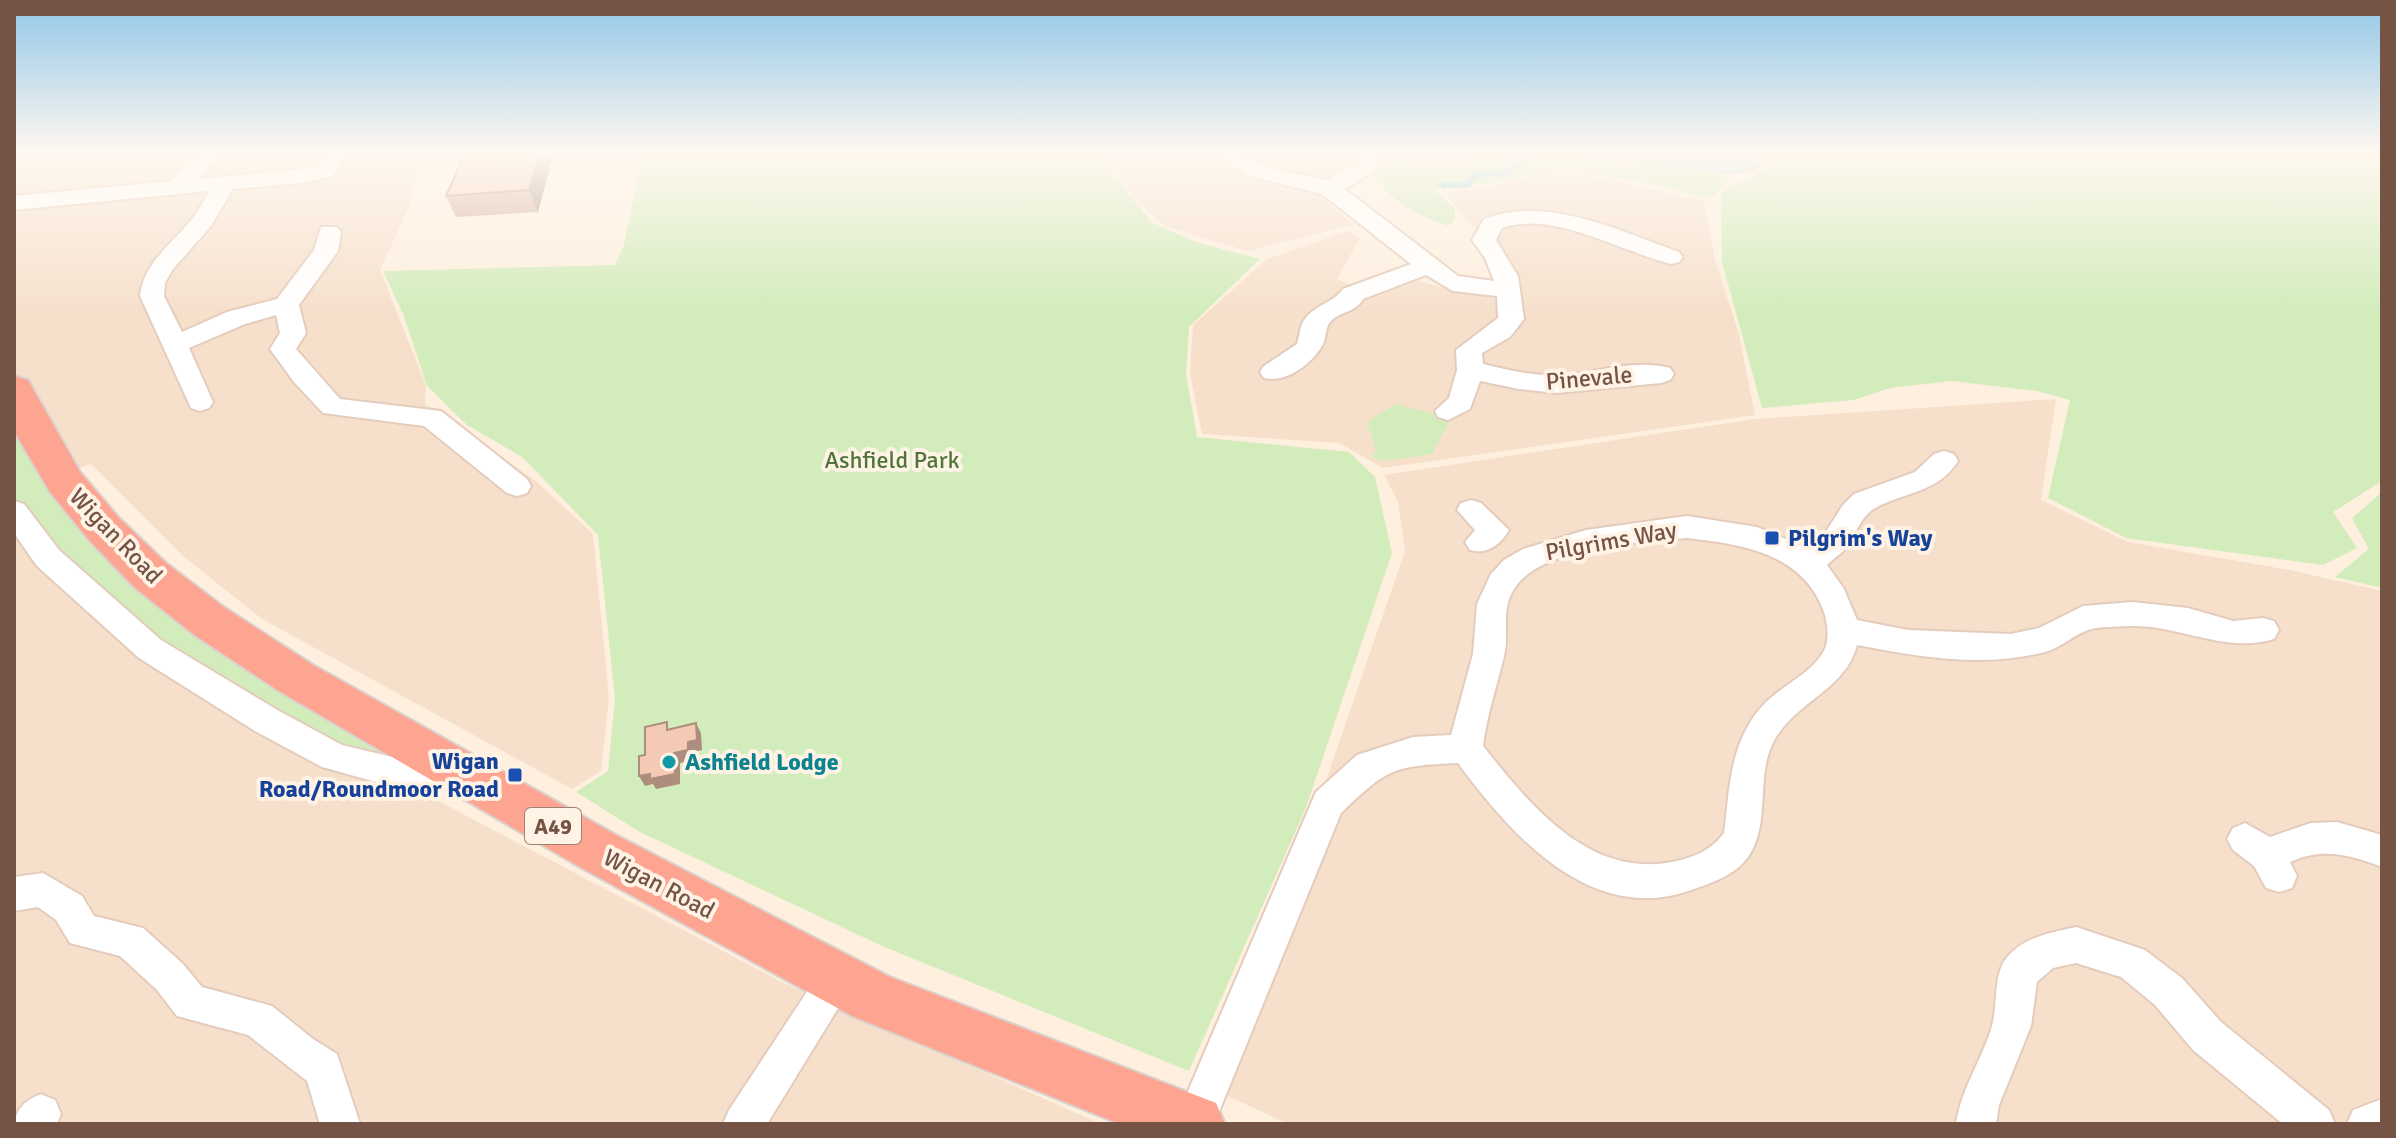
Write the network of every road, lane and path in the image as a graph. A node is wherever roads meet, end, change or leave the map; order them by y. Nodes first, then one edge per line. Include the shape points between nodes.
1 (211, 207) edge
2 (1353, 207) edge
3 (329, 232) dead end
4 (1671, 257) dead end
5 (1427, 266) junction
6 (1508, 289) junction
7 (286, 305) junction
8 (175, 344) junction
9 (1470, 370) junction
10 (1273, 372) dead end
11 (1661, 374) dead end
12 (14, 389) edge
13 (200, 402) dead end
14 (1461, 408) dead end
15 (1954, 461) dead end
16 (517, 486) dead end
17 (1471, 510) dead end
18 (14, 511) edge
19 (1531, 556) junction
20 (1810, 563) junction
21 (1845, 630) junction
22 (2244, 638) dead end
23 (1466, 749) junction
24 (460, 774) junction
25 (2382, 851) edge
26 (2263, 857) dead end
27 (14, 894) edge
28 (837, 979) junction
29 (2382, 1119) edge
30 (340, 1124) edge
31 (743, 1124) edge
32 (1194, 1124) edge
33 (1976, 1124) edge
34 (2315, 1124) edge
35 (2367, 1124) edge

1 - 8 street via 153,283 152,296
2 - 5 street
3 - 7 street via 326,251
4 - 6 street via 1644,254 1548,218 1507,215 1492,221 1484,240 1503,266
5 - 6 street via 1462,286
5 - 10 street via 1352,294 1349,302 1326,312 1314,325 1313,342 1306,351
6 - 9 street via 1509,323 1469,350
7 - 8 street via 236,318
7 - 16 street via 293,333 283,349 332,407 431,418
8 - 13 street
9 - 11 street, Pinevale via 1543,383 1629,372
9 - 14 street
12 - 24 highway, Wigan Road / A49 via 65,482 150,575 296,678
15 - 20 street via 1925,479 1864,501 1835,541
17 - 19 street via 1487,536
18 - 24 street via 48,558 150,649 256,714 334,757 405,775
19 - 20 street, Pilgrims Way via 1633,532 1687,527 1779,544
19 - 23 street, Pilgrims Way via 1503,579 1489,614 1490,651 1469,714
20 - 21 street, Pilgrims Way via 1834,597
21 - 22 street via 1908,642 2011,647 2047,639 2083,618 2133,614 2188,620
21 - 23 street via 1837,658 1781,705 1761,732 1748,761 1740,837 1728,856 1668,882 1619,879 1589,869 1548,843 1506,802
23 - 32 street via 1413,751 1369,765 1328,803
24 - 28 highway, Wigan Road / A49
25 - 26 street via 2330,836 2303,838
27 - 30 street via 43,890 69,908 83,931 130,940 191,1003 258,1019 323,1068
28 - 31 street
28 - 32 highway, Wigan Road / A49
29 - 35 street
33 - 34 street via 2012,1026 2019,973 2043,952 2076,945 2132,963 2169,992 2207,1036

